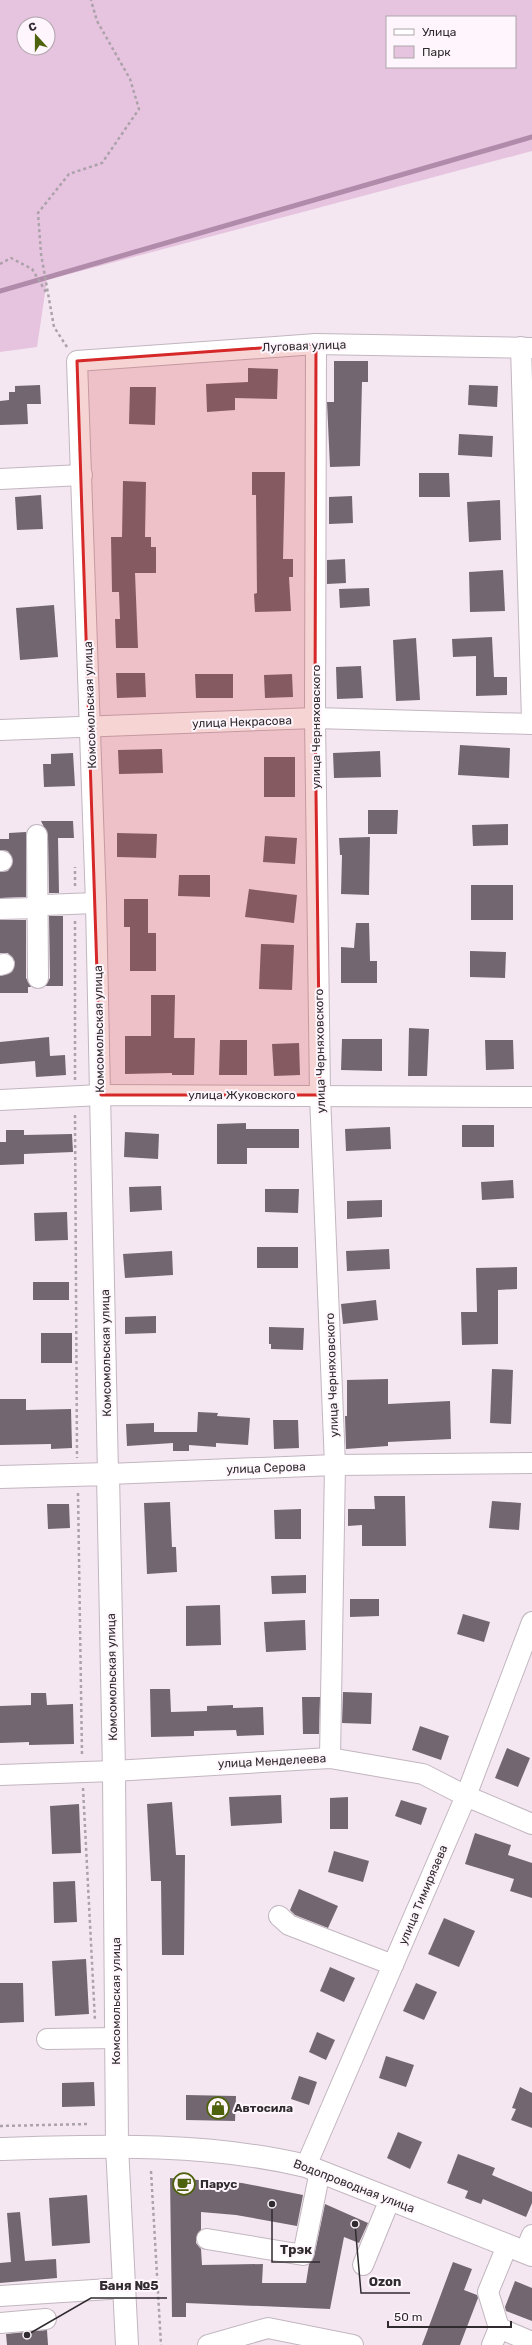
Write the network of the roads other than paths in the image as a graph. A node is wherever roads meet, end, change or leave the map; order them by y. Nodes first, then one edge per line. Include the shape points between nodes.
1 (316, 344) junction
2 (526, 347) edge
3 (77, 361) joint
4 (82, 474) junction
5 (0, 479) edge
6 (315, 718) junction
7 (532, 720) edge
8 (532, 724) edge
9 (91, 728) junction
10 (0, 730) edge
11 (37, 835) dead end
12 (96, 903) junction
13 (38, 908) junction
14 (0, 909) edge
15 (38, 978) dead end
16 (101, 1095) junction
17 (320, 1095) junction
18 (532, 1097) edge
19 (0, 1100) edge
20 (532, 1463) edge
21 (335, 1465) junction
22 (108, 1474) junction
23 (0, 1477) edge
24 (532, 1622) edge
25 (330, 1758) junction
26 (114, 1771) junction
27 (0, 1775) edge
28 (466, 1796) junction
29 (532, 1824) edge
30 (279, 1916) dead end
31 (393, 1965) junction
32 (116, 2038) junction
33 (47, 2039) dead end
34 (117, 2146) junction
35 (0, 2149) edge
36 (313, 2168) junction
37 (390, 2199) junction
38 (207, 2239) dead end
39 (524, 2247) edge
40 (363, 2265) dead end
41 (125, 2288) junction
42 (0, 2296) edge
43 (46, 2319) dead end
44 (0, 2323) edge
45 (495, 2337) edge
46 (532, 2342) edge
47 (127, 2345) edge
48 (208, 2345) edge
49 (352, 2345) edge

1 - 2 street, Луговая улица
1 - 3 street, Луговая улица
1 - 6 street, улица Черняховского
2 - 7 street
3 - 4 street, Комсомольская улица
4 - 5 street
4 - 9 street, Комсомольская улица
6 - 8 street, улица Некрасова
6 - 9 street, улица Некрасова
6 - 17 street, улица Черняховского
9 - 10 street, улица Некрасова
9 - 12 street, Комсомольская улица
11 - 13 street
12 - 13 street via 44,904
12 - 16 street, Комсомольская улица
13 - 14 street
13 - 15 street
16 - 17 street, улица Жуковского
16 - 19 street, улица Жуковского
16 - 22 street, Комсомольская улица
17 - 18 street, улица Жуковского
17 - 21 street, улица Черняховского
20 - 21 street, улица Серова
21 - 22 street, улица Серова
21 - 25 street, улица Черняховского
22 - 23 main road, улица Серова
22 - 26 main road, Комсомольская улица
24 - 28 street, улица Тимирязева
25 - 26 street, улица Менделеева
25 - 28 street, улица Менделеева via 424,1774
26 - 27 street, улица Менделеева
26 - 32 main road, Комсомольская улица
28 - 29 street, улица Менделеева
28 - 31 street, улица Тимирязева
30 - 31 street via 289,1925
31 - 36 street, улица Тимирязева
32 - 33 street
32 - 34 main road, Комсомольская улица
34 - 35 main road, Водопроводная улица
34 - 36 main road, Водопроводная улица via 231,2151
34 - 41 main road, Комсомольская улица
36 - 37 main road, Водопроводная улица
36 - 38 street, улица Тимирязева via 303,2255
37 - 39 main road, Водопроводная улица
37 - 40 street
39 - 45 street via 488,2292
41 - 42 street
41 - 47 main road, Комсомольская улица
43 - 44 street
45 - 46 street
48 - 49 street via 268,2328

